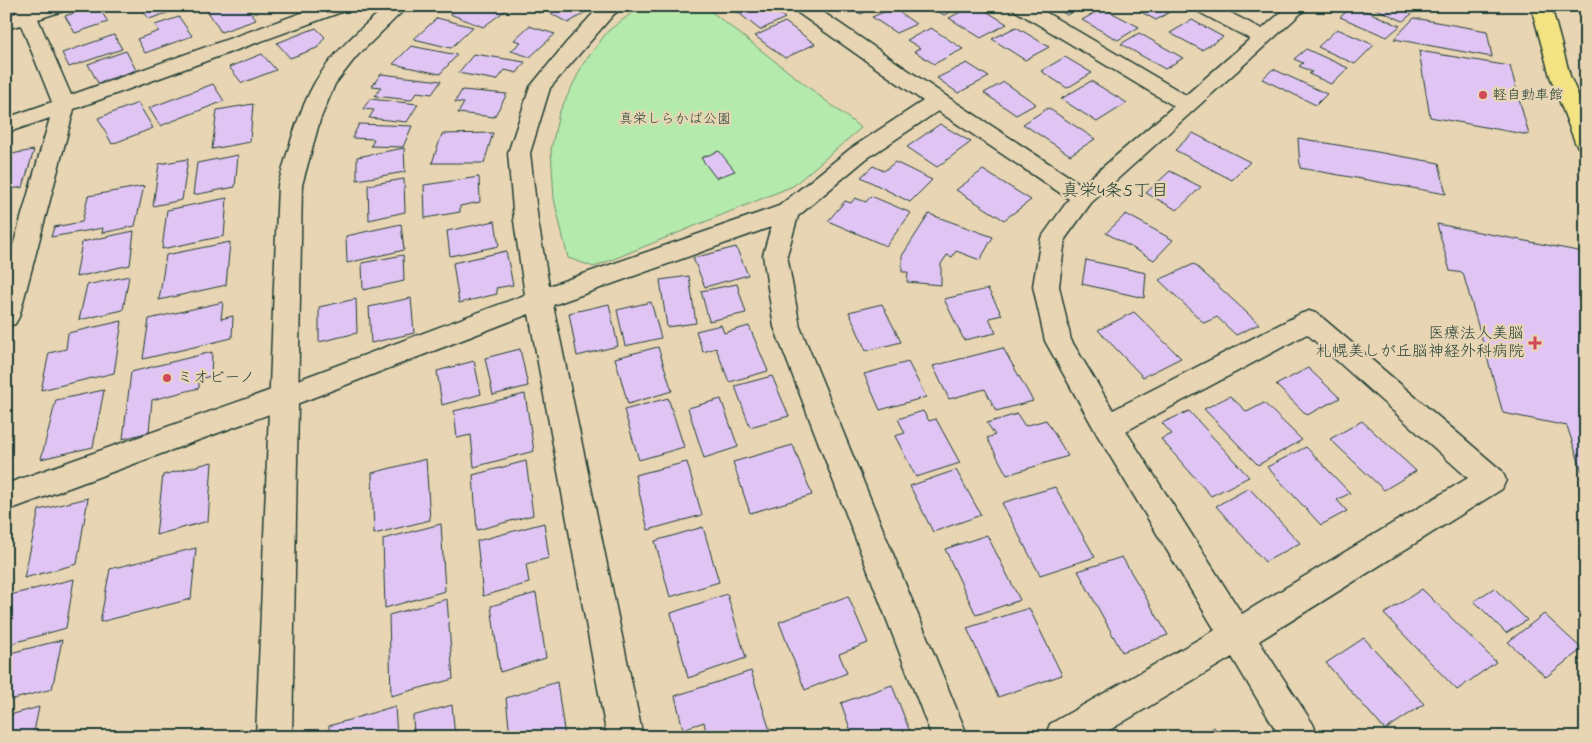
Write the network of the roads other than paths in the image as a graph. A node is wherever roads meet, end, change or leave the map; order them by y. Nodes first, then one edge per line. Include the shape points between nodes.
1 (59, 6) edge
2 (340, 6) edge
3 (399, 6) edge
4 (615, 6) edge
5 (801, 6) edge
6 (1021, 6) edge
7 (1202, 6) edge
8 (1300, 6) edge
9 (1541, 6) edge
10 (26, 11) edge
11 (6, 23) edge
12 (1263, 38) junction
13 (938, 101) junction
14 (64, 105) junction
15 (1188, 105) junction
16 (6, 126) edge
17 (1586, 142) edge
18 (1083, 196) junction
19 (787, 212) junction
20 (539, 300) junction
21 (6, 317) edge
22 (284, 397) junction
23 (1108, 427) junction
24 (6, 498) edge
25 (1238, 636) junction
26 (274, 737) edge
27 (624, 737) edge
28 (950, 737) edge
29 (1063, 737) edge
30 (1300, 737) edge

1 - 10 street
2 - 14 street
3 - 22 street via 354,48 326,82 307,125 290,185
4 - 20 street via 606,11 573,47 540,88 519,153
5 - 13 street
6 - 15 street
7 - 12 street
8 - 12 street
9 - 17 main road via 1560,76
10 - 11 street
10 - 14 street
12 - 15 street
13 - 18 street
13 - 19 street via 858,154
14 - 16 street
14 - 21 street
15 - 18 street
18 - 23 street via 1053,238 1046,286 1058,341
19 - 20 street
19 - 28 street via 775,255 787,327
20 - 22 street
20 - 27 street
22 - 24 street
22 - 26 street
23 - 25 street
23 - 25 street via 1309,321 1491,480
25 - 29 street
25 - 30 street

